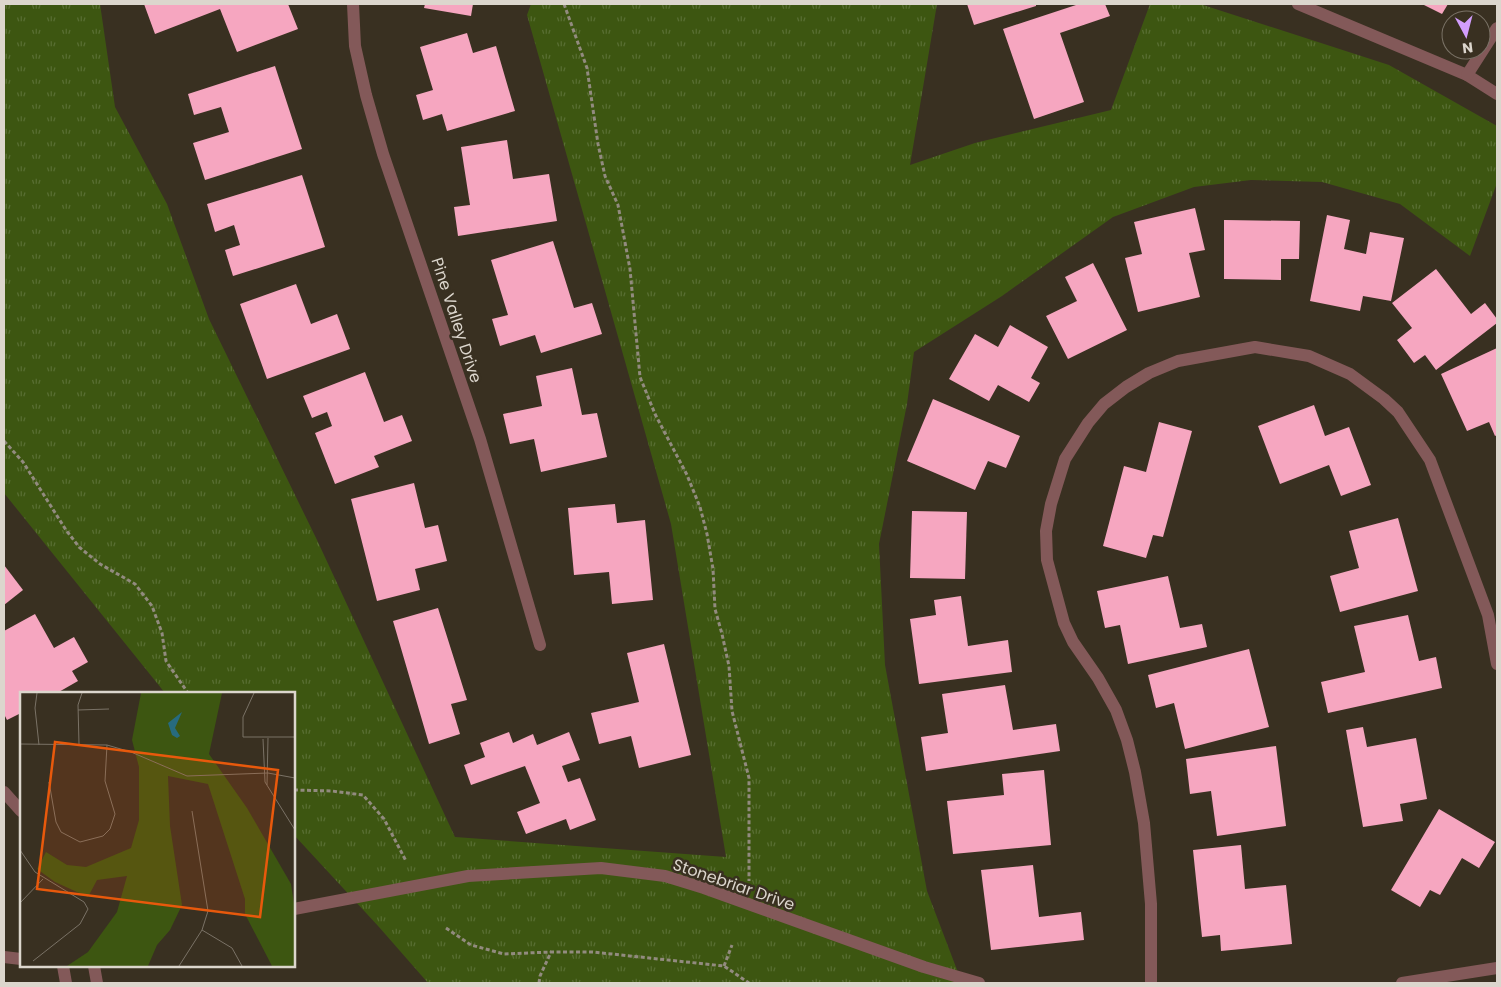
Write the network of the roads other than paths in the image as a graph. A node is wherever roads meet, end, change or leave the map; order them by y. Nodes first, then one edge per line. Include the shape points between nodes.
1 (353, 4) edge
2 (1298, 4) edge
3 (1497, 28) edge
4 (1468, 75) junction
5 (1497, 94) edge
6 (540, 645) dead end
7 (1497, 664) edge
8 (4, 792) edge
9 (20, 810) edge
10 (295, 910) edge
11 (4, 958) edge
12 (20, 959) edge
13 (63, 967) edge
14 (94, 967) edge
15 (1497, 968) edge
16 (66, 983) edge
17 (97, 983) edge
18 (979, 983) edge
19 (1151, 983) edge
20 (1402, 983) edge

1 - 6 street, Pine Valley Drive via 355,46 368,103 480,440
2 - 4 street
3 - 4 street
4 - 5 street
7 - 19 street via 1488,615 1430,460 1398,412 1350,374 1308,356 1255,347 1178,361 1149,373 1104,404 1065,459 1050,504 1046,530 1047,560 1064,622 1116,710 1129,748 1144,823 1151,904
8 - 9 street
10 - 18 street, Stonebriar Drive via 468,876 602,868 665,876 924,968
11 - 12 street
13 - 16 street
14 - 17 street
15 - 20 street

